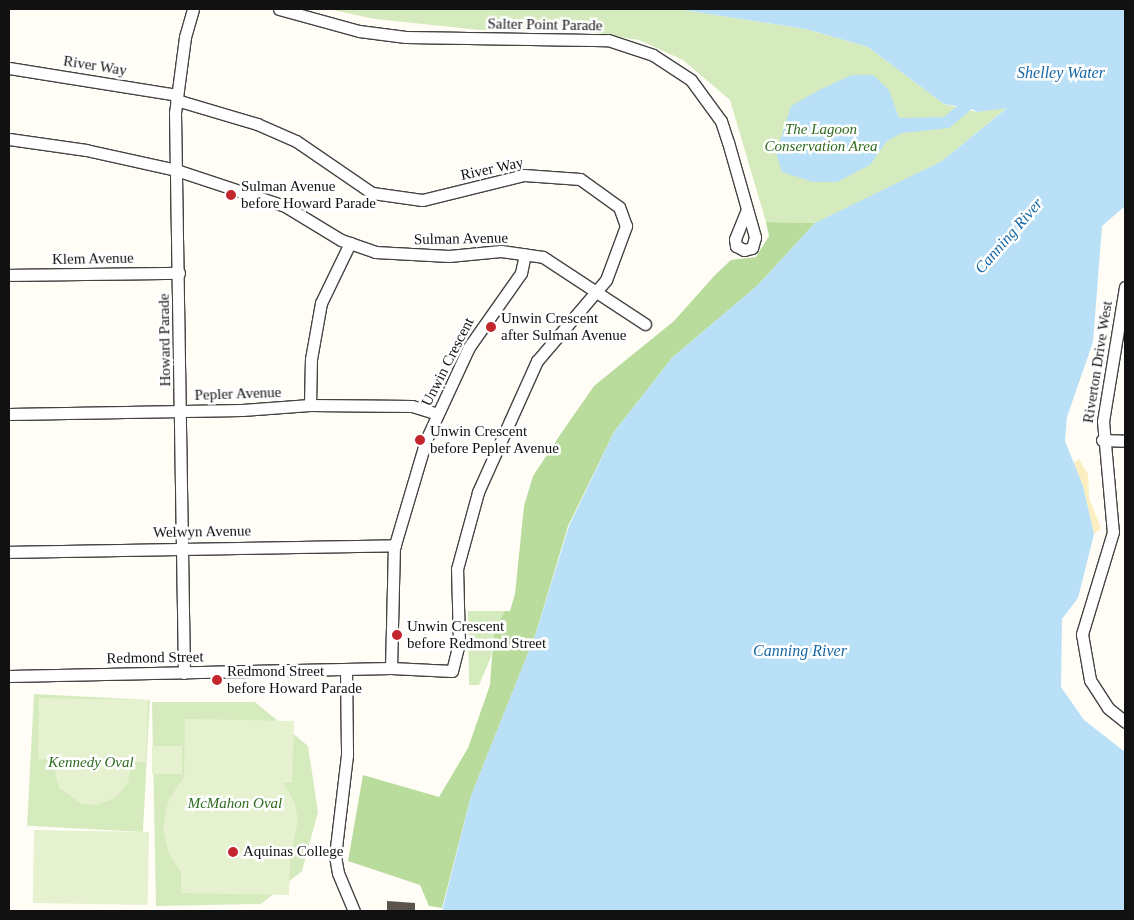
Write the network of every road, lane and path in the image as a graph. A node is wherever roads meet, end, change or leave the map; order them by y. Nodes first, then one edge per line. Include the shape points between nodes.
1 (193, 9) edge
2 (279, 9) edge
3 (9, 68) edge
4 (176, 97) junction
5 (9, 139) edge
6 (176, 170) junction
7 (747, 210) dead end
8 (350, 243) junction
9 (525, 254) junction
10 (179, 272) junction
11 (9, 275) edge
12 (1125, 287) edge
13 (597, 291) junction
14 (644, 324) dead end
15 (310, 405) junction
16 (180, 411) junction
17 (9, 414) edge
18 (438, 414) junction
19 (1102, 440) junction
20 (1125, 441) edge
21 (395, 545) junction
22 (184, 546) junction
23 (9, 552) edge
24 (391, 668) junction
25 (346, 669) junction
26 (452, 671) joint
27 (184, 673) junction
28 (9, 676) edge
29 (1125, 722) edge
30 (354, 911) edge

1 - 4 street, Howard Parade
2 - 7 street, Salter Point Parade via 360,31 406,37 608,40 653,55 691,80 712,106 728,142
3 - 4 street, River Way
4 - 6 street, Howard Parade
4 - 13 street, River Way via 257,124 296,141 376,194 422,200 524,175 580,179 619,207 626,224 607,278
5 - 6 street, Sulman Avenue via 86,150
6 - 8 street, Sulman Avenue via 285,206
6 - 10 street, Howard Parade
8 - 9 street, Sulman Avenue via 375,252 418,256 494,251
8 - 15 street via 321,303 311,359
9 - 13 street, Sulman Avenue via 549,260
9 - 18 street, Unwin Crescent via 520,273 473,340
10 - 11 street, Klem Avenue
10 - 16 street, Howard Parade
12 - 19 street, Riverton Drive West
13 - 14 street, Sulman Avenue
13 - 26 street, River Way via 537,361 478,492 457,569 459,643
15 - 16 street, Pepler Avenue
15 - 18 street, Pepler Avenue via 412,406
16 - 17 street, Pepler Avenue
16 - 22 street, Howard Parade
18 - 21 street, Unwin Crescent
19 - 20 street
19 - 29 street, Riverton Drive West via 1113,505 1113,532 1088,607 1083,652 1098,695
21 - 22 street, Welwyn Avenue
21 - 24 street, Unwin Crescent
22 - 23 street, Welwyn Avenue
22 - 27 street, Howard Parade
24 - 25 street, Redmond Street
24 - 26 street, Redmond Street
25 - 27 street, Redmond Street
25 - 30 street via 348,755 335,856 338,873
27 - 28 street, Redmond Street

